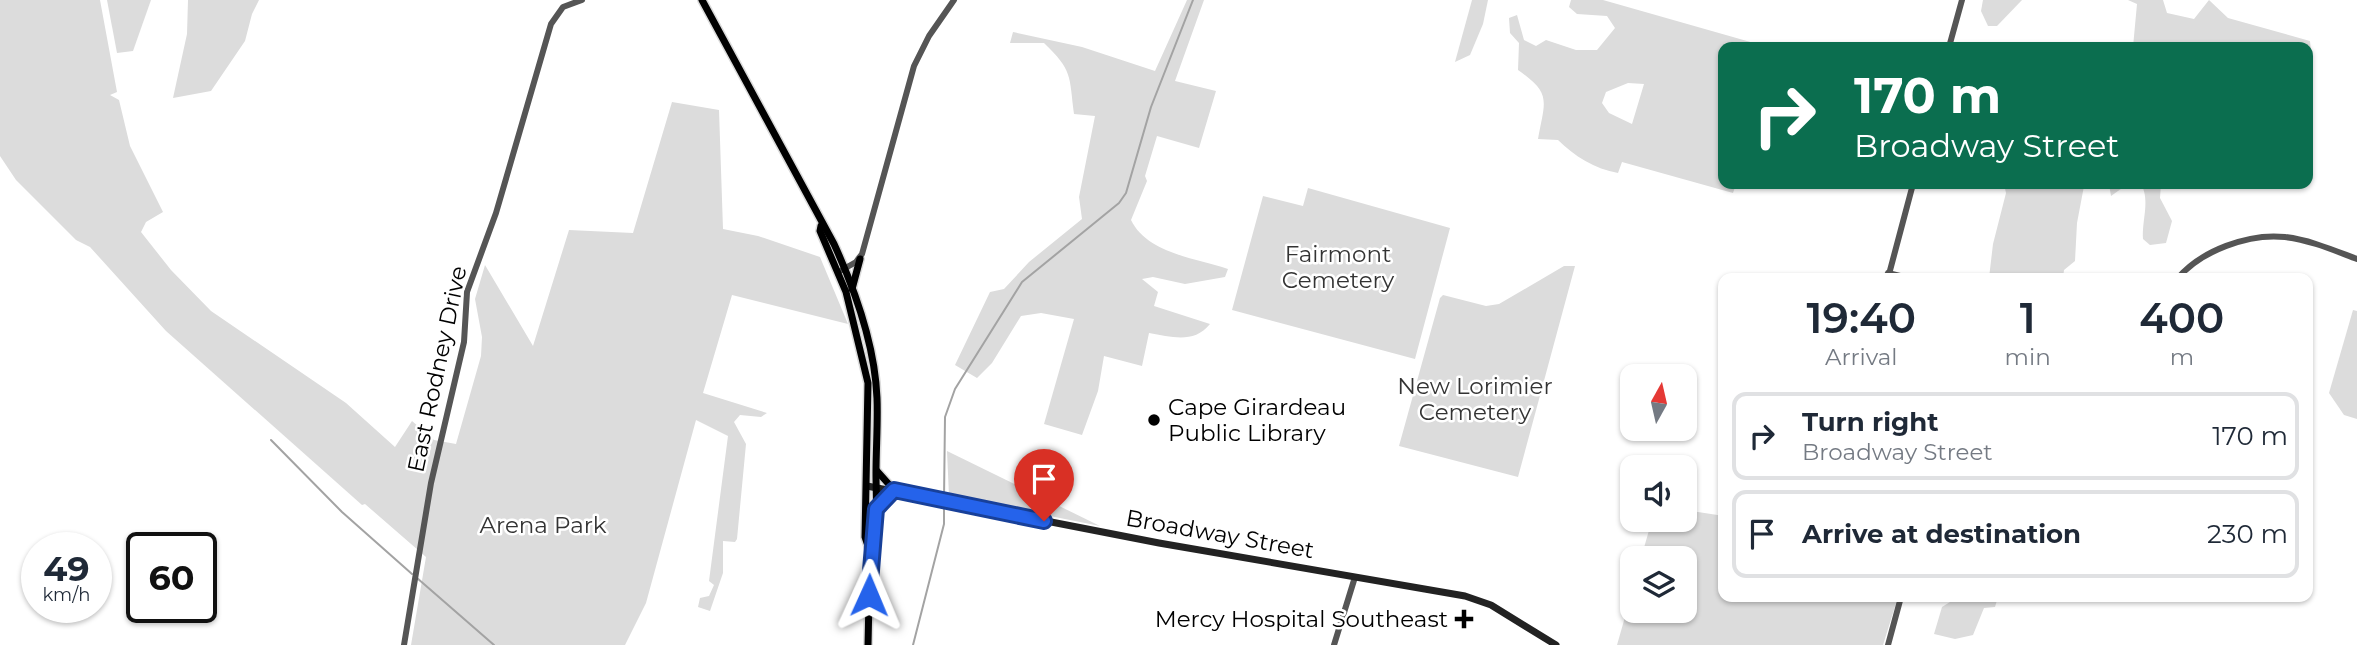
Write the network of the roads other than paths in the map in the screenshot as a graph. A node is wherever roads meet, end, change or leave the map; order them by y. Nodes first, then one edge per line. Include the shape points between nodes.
1 (582, 0) edge
2 (702, 0) edge
3 (954, 0) edge
4 (1962, 0) edge
5 (1950, 42) edge
6 (1912, 189) edge
7 (860, 259) junction
8 (2357, 259) edge
9 (841, 270) junction
10 (1889, 273) edge
11 (2183, 273) edge
12 (852, 289) junction
13 (876, 470) junction
14 (872, 486) junction
15 (894, 490) junction
16 (876, 509) junction
17 (870, 553) junction
18 (1355, 577) junction
19 (1901, 602) edge
20 (404, 645) edge
21 (868, 645) edge
22 (1334, 645) edge
23 (1556, 645) edge
24 (1888, 645) edge

1 - 20 street, East Rodney Drive via 563,7 551,24 496,213 469,284 464,342 431,483
2 - 9 main road
3 - 7 street via 914,66
4 - 5 street
6 - 10 street
7 - 9 street
7 - 12 main road
8 - 11 street via 2282,236 2218,249 2196,259
9 - 12 main road
9 - 14 main road via 868,383
12 - 13 main road via 875,382
13 - 14 main road
13 - 15 main road
14 - 15 main road, Broadway Street
14 - 16 main road
14 - 17 main road via 865,537
15 - 16 main road
15 - 18 main road, Broadway Street via 1159,544
16 - 17 main road
17 - 21 main road
18 - 22 street
18 - 23 main road, Broadway Street via 1475,599
19 - 24 street

